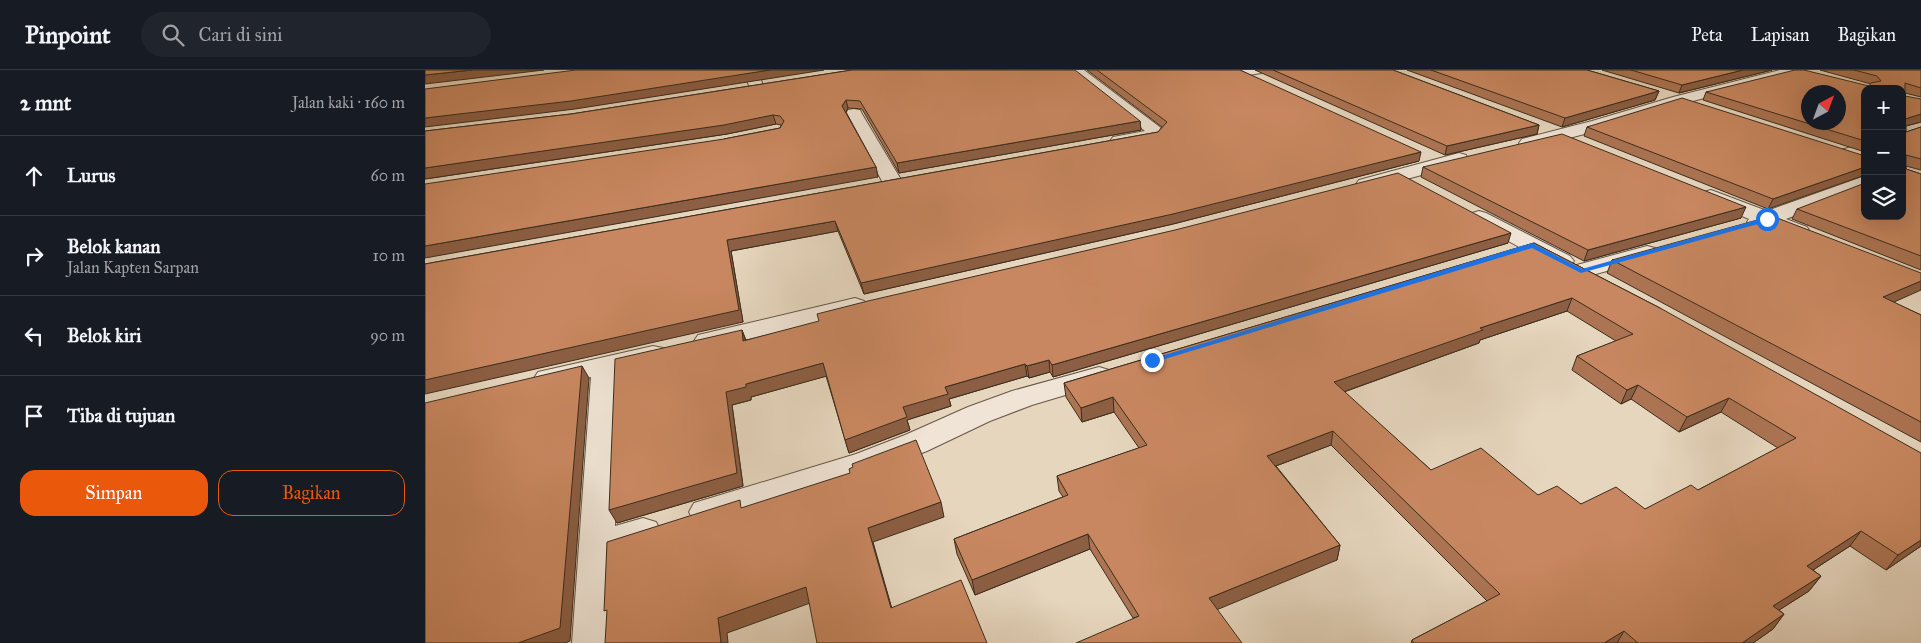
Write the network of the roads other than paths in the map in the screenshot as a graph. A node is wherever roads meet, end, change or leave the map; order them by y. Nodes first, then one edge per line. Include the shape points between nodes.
1 (1075, 70) edge
2 (1796, 70) edge
3 (1246, 71) edge
4 (1814, 75) edge
5 (753, 78) edge
6 (773, 83) edge
7 (1270, 85) edge
8 (735, 89) edge
9 (1651, 92) edge
10 (1679, 100) junction
11 (1707, 109) edge
12 (854, 114) edge
13 (1534, 124) edge
14 (1561, 135) junction
15 (1104, 144) edge
16 (1588, 146) edge
17 (1507, 148) edge
18 (1828, 148) edge
19 (1861, 149) edge
20 (1479, 154) edge
21 (1847, 154) junction
22 (1861, 159) edge
23 (1400, 175) junction
24 (893, 183) edge
25 (1861, 184) edge
26 (1344, 189) edge
27 (1427, 189) edge
28 (1695, 190) edge
29 (1462, 208) edge
30 (1767, 219) junction
31 (1739, 227) edge
32 (1821, 241) edge
33 (1532, 245) junction
34 (1665, 248) edge
35 (1494, 257) edge
36 (1581, 271) junction
37 (1614, 289) edge
38 (874, 302) edge
39 (606, 365) junction
40 (1124, 368) edge
41 (530, 382) edge
42 (597, 546) junction
43 (592, 643) edge

1 - 15 street via 1156,131 1152,135
2 - 4 street
2 - 10 street
3 - 7 street
5 - 6 street
5 - 8 street
9 - 10 street
10 - 11 street
10 - 14 street
12 - 24 street
13 - 14 street
14 - 16 street
14 - 17 street
18 - 21 street
19 - 21 street
20 - 23 street via 1434,158
21 - 22 street
23 - 26 street
23 - 27 street
25 - 30 street
28 - 30 street
29 - 33 street
30 - 31 street
30 - 32 street
33 - 35 street
33 - 36 street
34 - 36 street
36 - 37 street
38 - 39 street
39 - 41 street
39 - 42 street
40 - 42 street via 996,408 867,462
42 - 43 street

